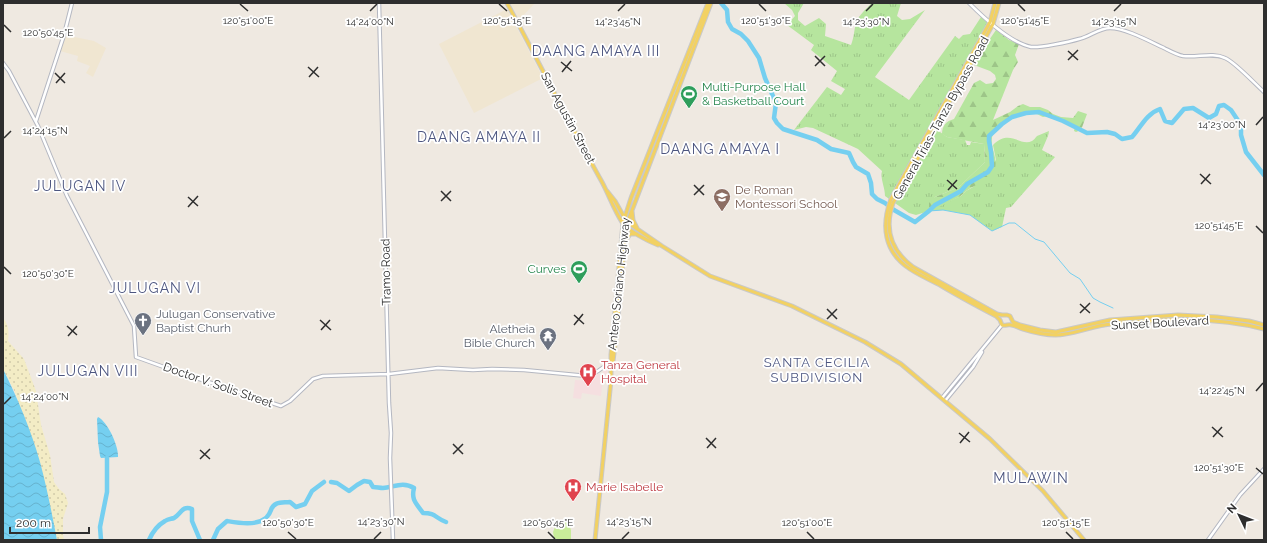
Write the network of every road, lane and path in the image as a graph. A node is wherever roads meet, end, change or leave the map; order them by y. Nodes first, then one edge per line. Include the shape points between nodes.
1 (72, 3) edge
2 (379, 3) edge
3 (507, 3) edge
4 (710, 3) edge
5 (969, 3) edge
6 (996, 3) edge
7 (999, 3) edge
8 (992, 23) junction
9 (3, 63) edge
10 (1264, 92) edge
11 (36, 121) junction
12 (607, 191) junction
13 (632, 209) junction
14 (889, 211) junction
15 (624, 217) junction
16 (627, 222) junction
17 (622, 223) junction
18 (626, 226) junction
19 (639, 232) junction
20 (625, 242) junction
21 (1002, 315) junction
22 (1000, 320) junction
23 (1011, 320) junction
24 (1002, 325) junction
25 (1009, 325) junction
26 (1264, 325) edge
27 (1264, 329) edge
28 (986, 346) junction
29 (612, 364) junction
30 (389, 374) junction
31 (942, 398) junction
32 (945, 401) junction
33 (1264, 470) edge
34 (393, 540) edge
35 (595, 540) edge
36 (1084, 540) edge
37 (1208, 540) edge

1 - 11 street
2 - 30 street, Tramo Road
3 - 12 main road, San Agustin Street
4 - 13 main road, Antero Soriano Highway
4 - 15 main road, Antero Soriano Highway
5 - 8 street
6 - 8 main road, General Trias–Tanza Bypass Road
7 - 8 main road, General Trias–Tanza Bypass Road
8 - 10 street via 1011,38 1031,47 1079,39 1108,28 1115,29 1141,37 1184,56 1206,55 1225,58
8 - 14 main road, General Trias–Tanza Bypass Road via 891,202
9 - 11 street, Doctor V. Solis Street
11 - 30 street, Doctor V. Solis Street via 67,196 134,326 136,357 281,406 313,379 323,376
12 - 15 main road, San Agustin Street
12 - 17 main road, San Agustin Street
13 - 16 main road, Antero Soriano Highway
13 - 19 main road via 633,220
14 - 21 main road via 888,226 891,238 904,260
14 - 22 main road via 885,215 887,238 894,253 902,262
15 - 16 main road, San Agustin Street
15 - 17 main road, Antero Soriano Highway
16 - 18 main road, Antero Soriano Highway
16 - 19 main road
17 - 18 main road
17 - 29 main road, Antero Soriano Highway
18 - 19 main road
18 - 20 main road, Antero Soriano Highway
19 - 20 main road via 630,234
19 - 31 main road via 710,276 792,306 865,342 901,364
20 - 29 main road, Antero Soriano Highway
21 - 22 main road
21 - 23 main road via 1008,315
22 - 24 main road
23 - 25 main road
23 - 26 main road, Sunset Boulevard via 1025,327 1056,332 1110,320 1178,316 1217,316
24 - 25 main road
24 - 28 street
25 - 27 main road, Sunset Boulevard via 1057,335 1110,324 1181,319 1217,320
28 - 31 street
28 - 32 street via 973,367
29 - 30 street, Doctor V. Solis Street via 587,376 524,370 438,368
29 - 35 main road, Antero Soriano Highway
30 - 34 street, Tramo Road
31 - 32 main road
32 - 36 main road via 1031,478
33 - 37 street via 1240,495

